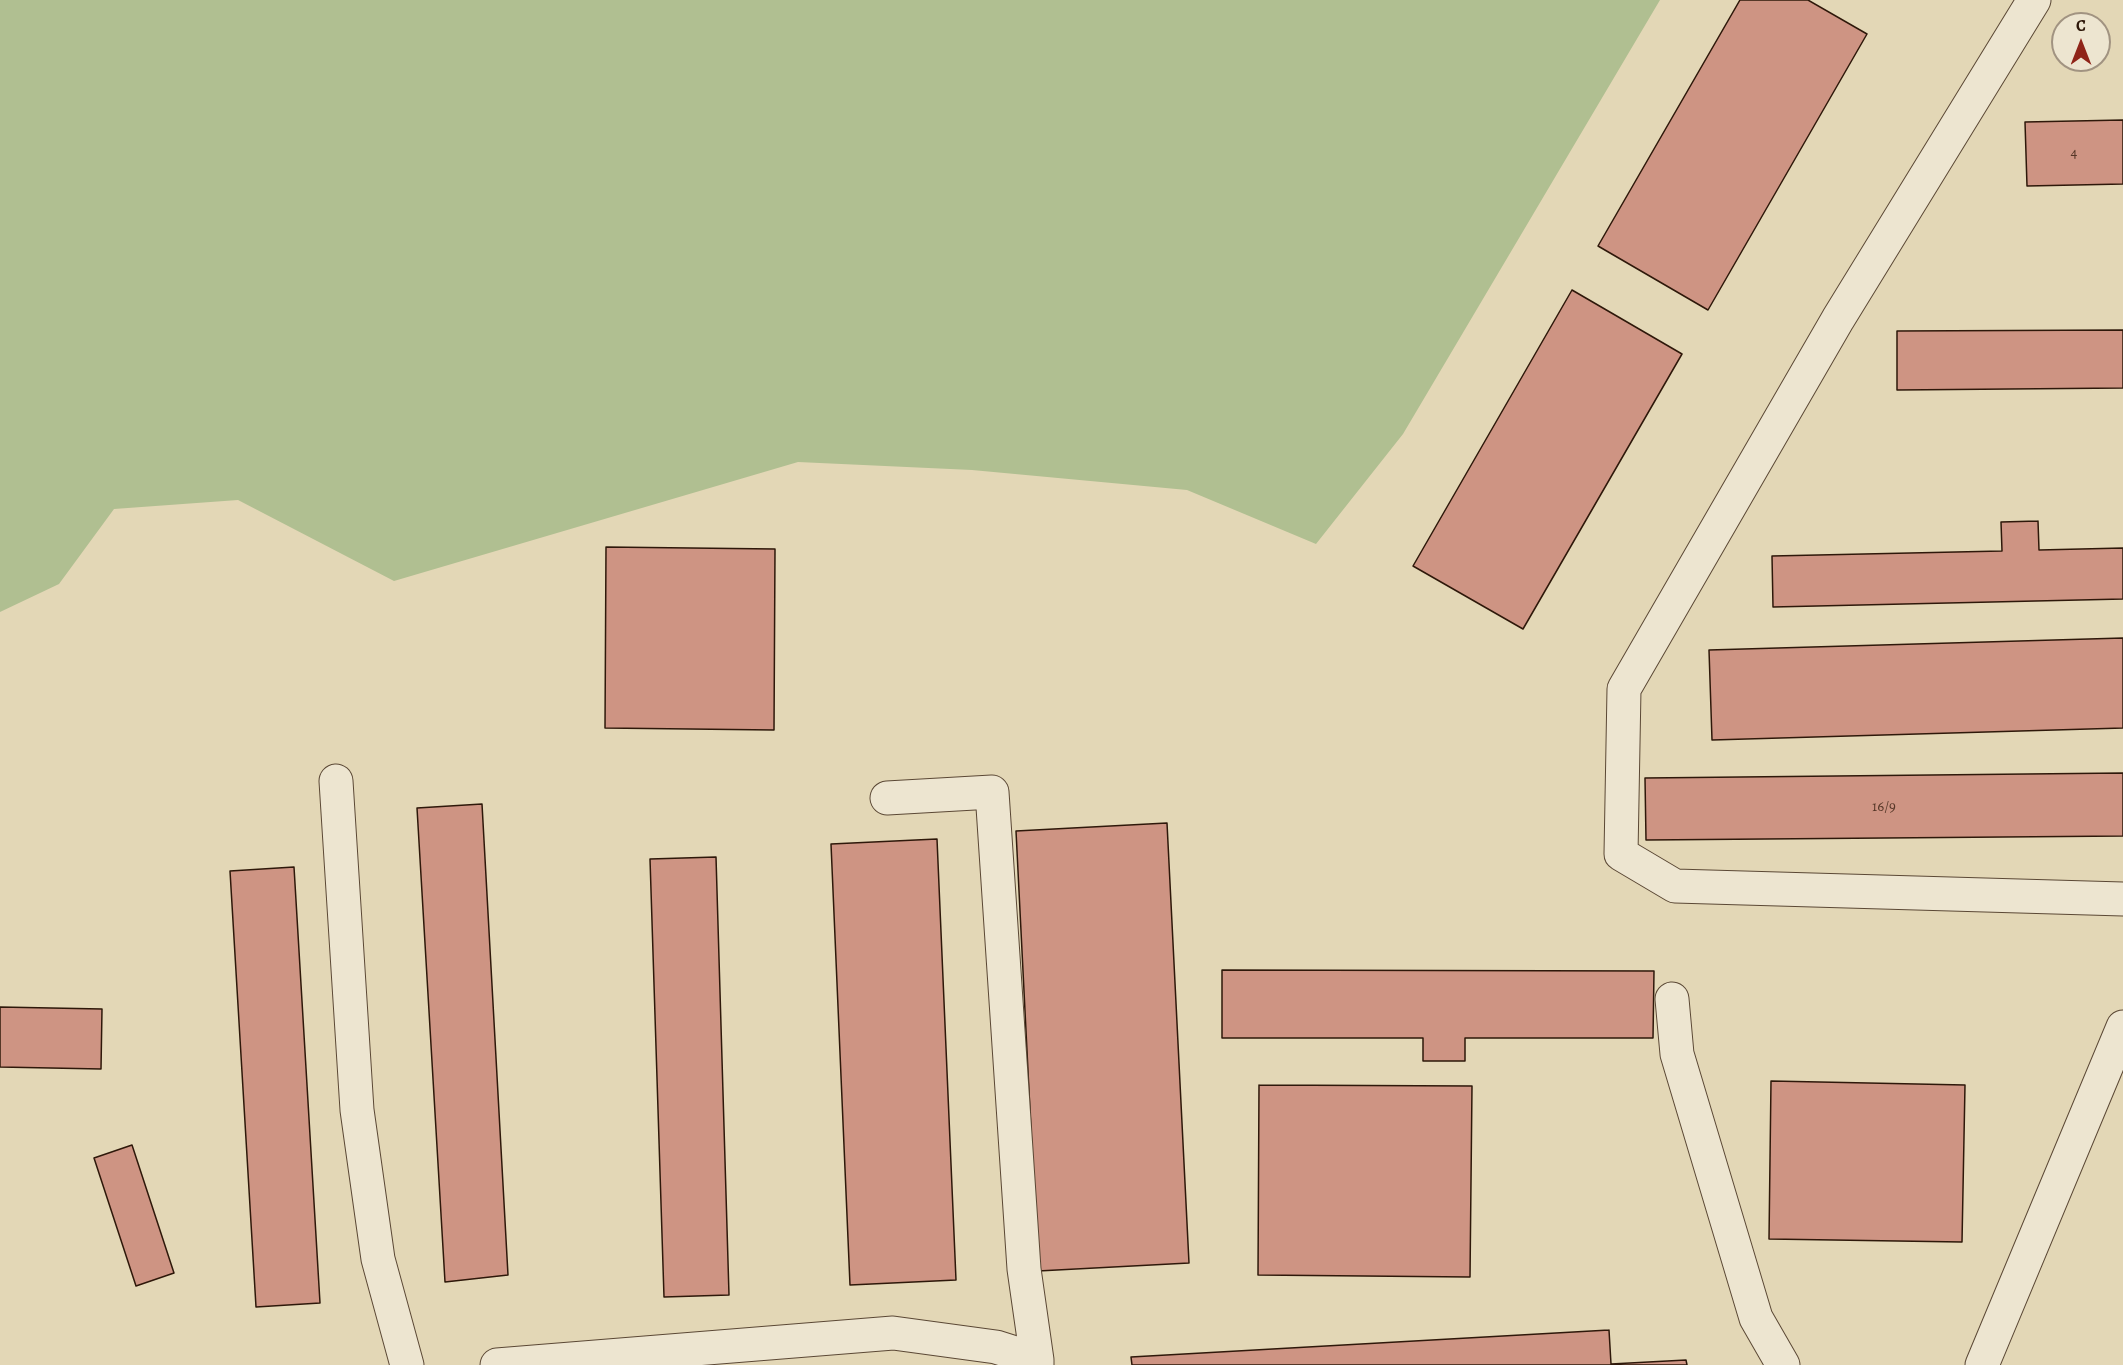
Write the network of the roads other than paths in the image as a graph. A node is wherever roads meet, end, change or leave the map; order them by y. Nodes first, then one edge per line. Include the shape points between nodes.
1 (2034, 0) edge
2 (336, 781) dead end
3 (887, 798) dead end
4 (2123, 899) edge
5 (1672, 999) dead end
6 (2123, 1027) edge
7 (1037, 1363) edge
8 (407, 1365) edge
9 (497, 1365) edge
10 (1784, 1365) edge
11 (1982, 1365) edge

1 - 4 lane via 1838,319 1624,689 1621,854 1675,886
2 - 8 lane via 357,1110 378,1259
3 - 7 lane via 992,792 1024,1269
5 - 10 lane via 1677,1054 1756,1318
6 - 11 lane
7 - 9 lane via 996,1347 892,1333

